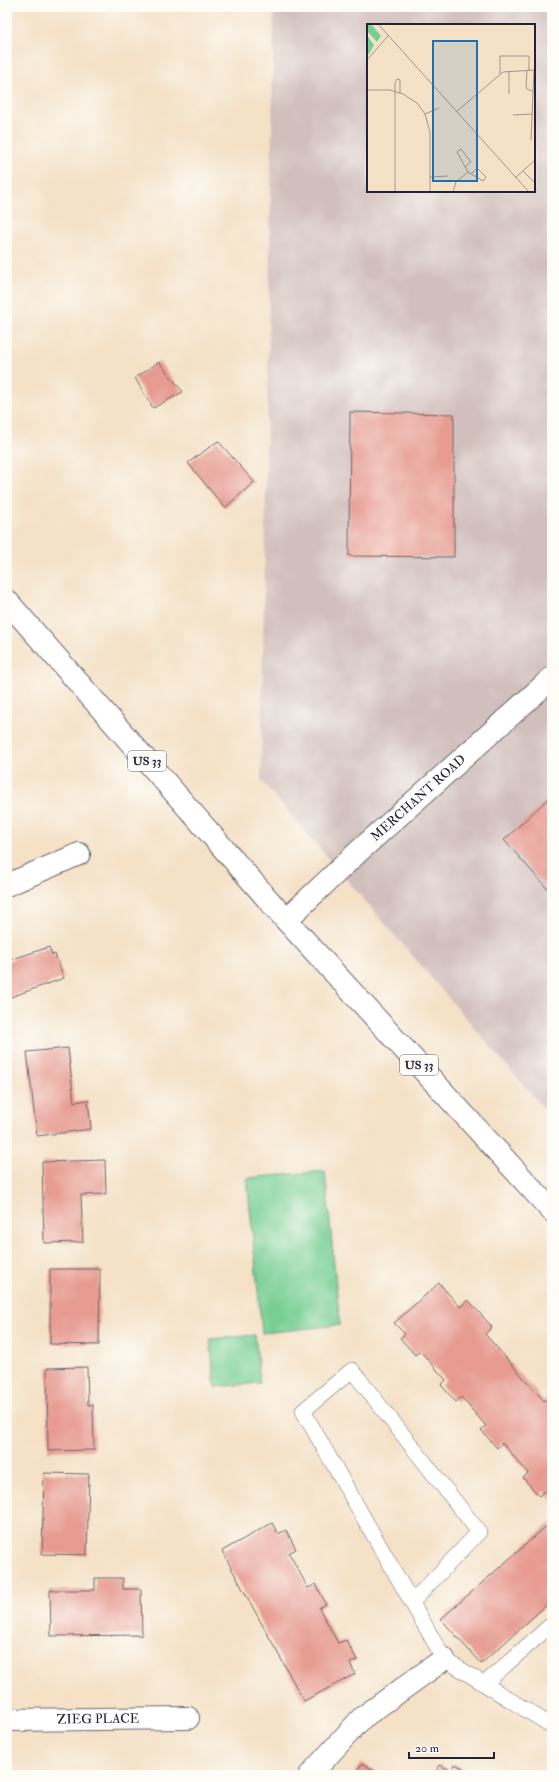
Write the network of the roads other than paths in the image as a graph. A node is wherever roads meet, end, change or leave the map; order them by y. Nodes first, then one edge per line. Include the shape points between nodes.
1 (7, 601) edge
2 (552, 678) edge
3 (79, 854) dead end
4 (7, 886) edge
5 (286, 920) junction
6 (552, 1211) edge
7 (412, 1602) junction
8 (552, 1624) edge
9 (444, 1660) junction
10 (484, 1684) junction
11 (188, 1718) dead end
12 (7, 1720) edge
13 (552, 1726) edge
14 (310, 1775) edge

1 - 5 main road, US 33
2 - 5 main road, MERCHANT ROAD
3 - 4 main road
5 - 6 main road, US 33
7 - 7 lane via 480,1532 352,1370 303,1411
7 - 9 lane
8 - 10 lane
9 - 10 lane
9 - 14 main road via 362,1718
10 - 13 lane
11 - 12 main road, ZIEG PLACE

